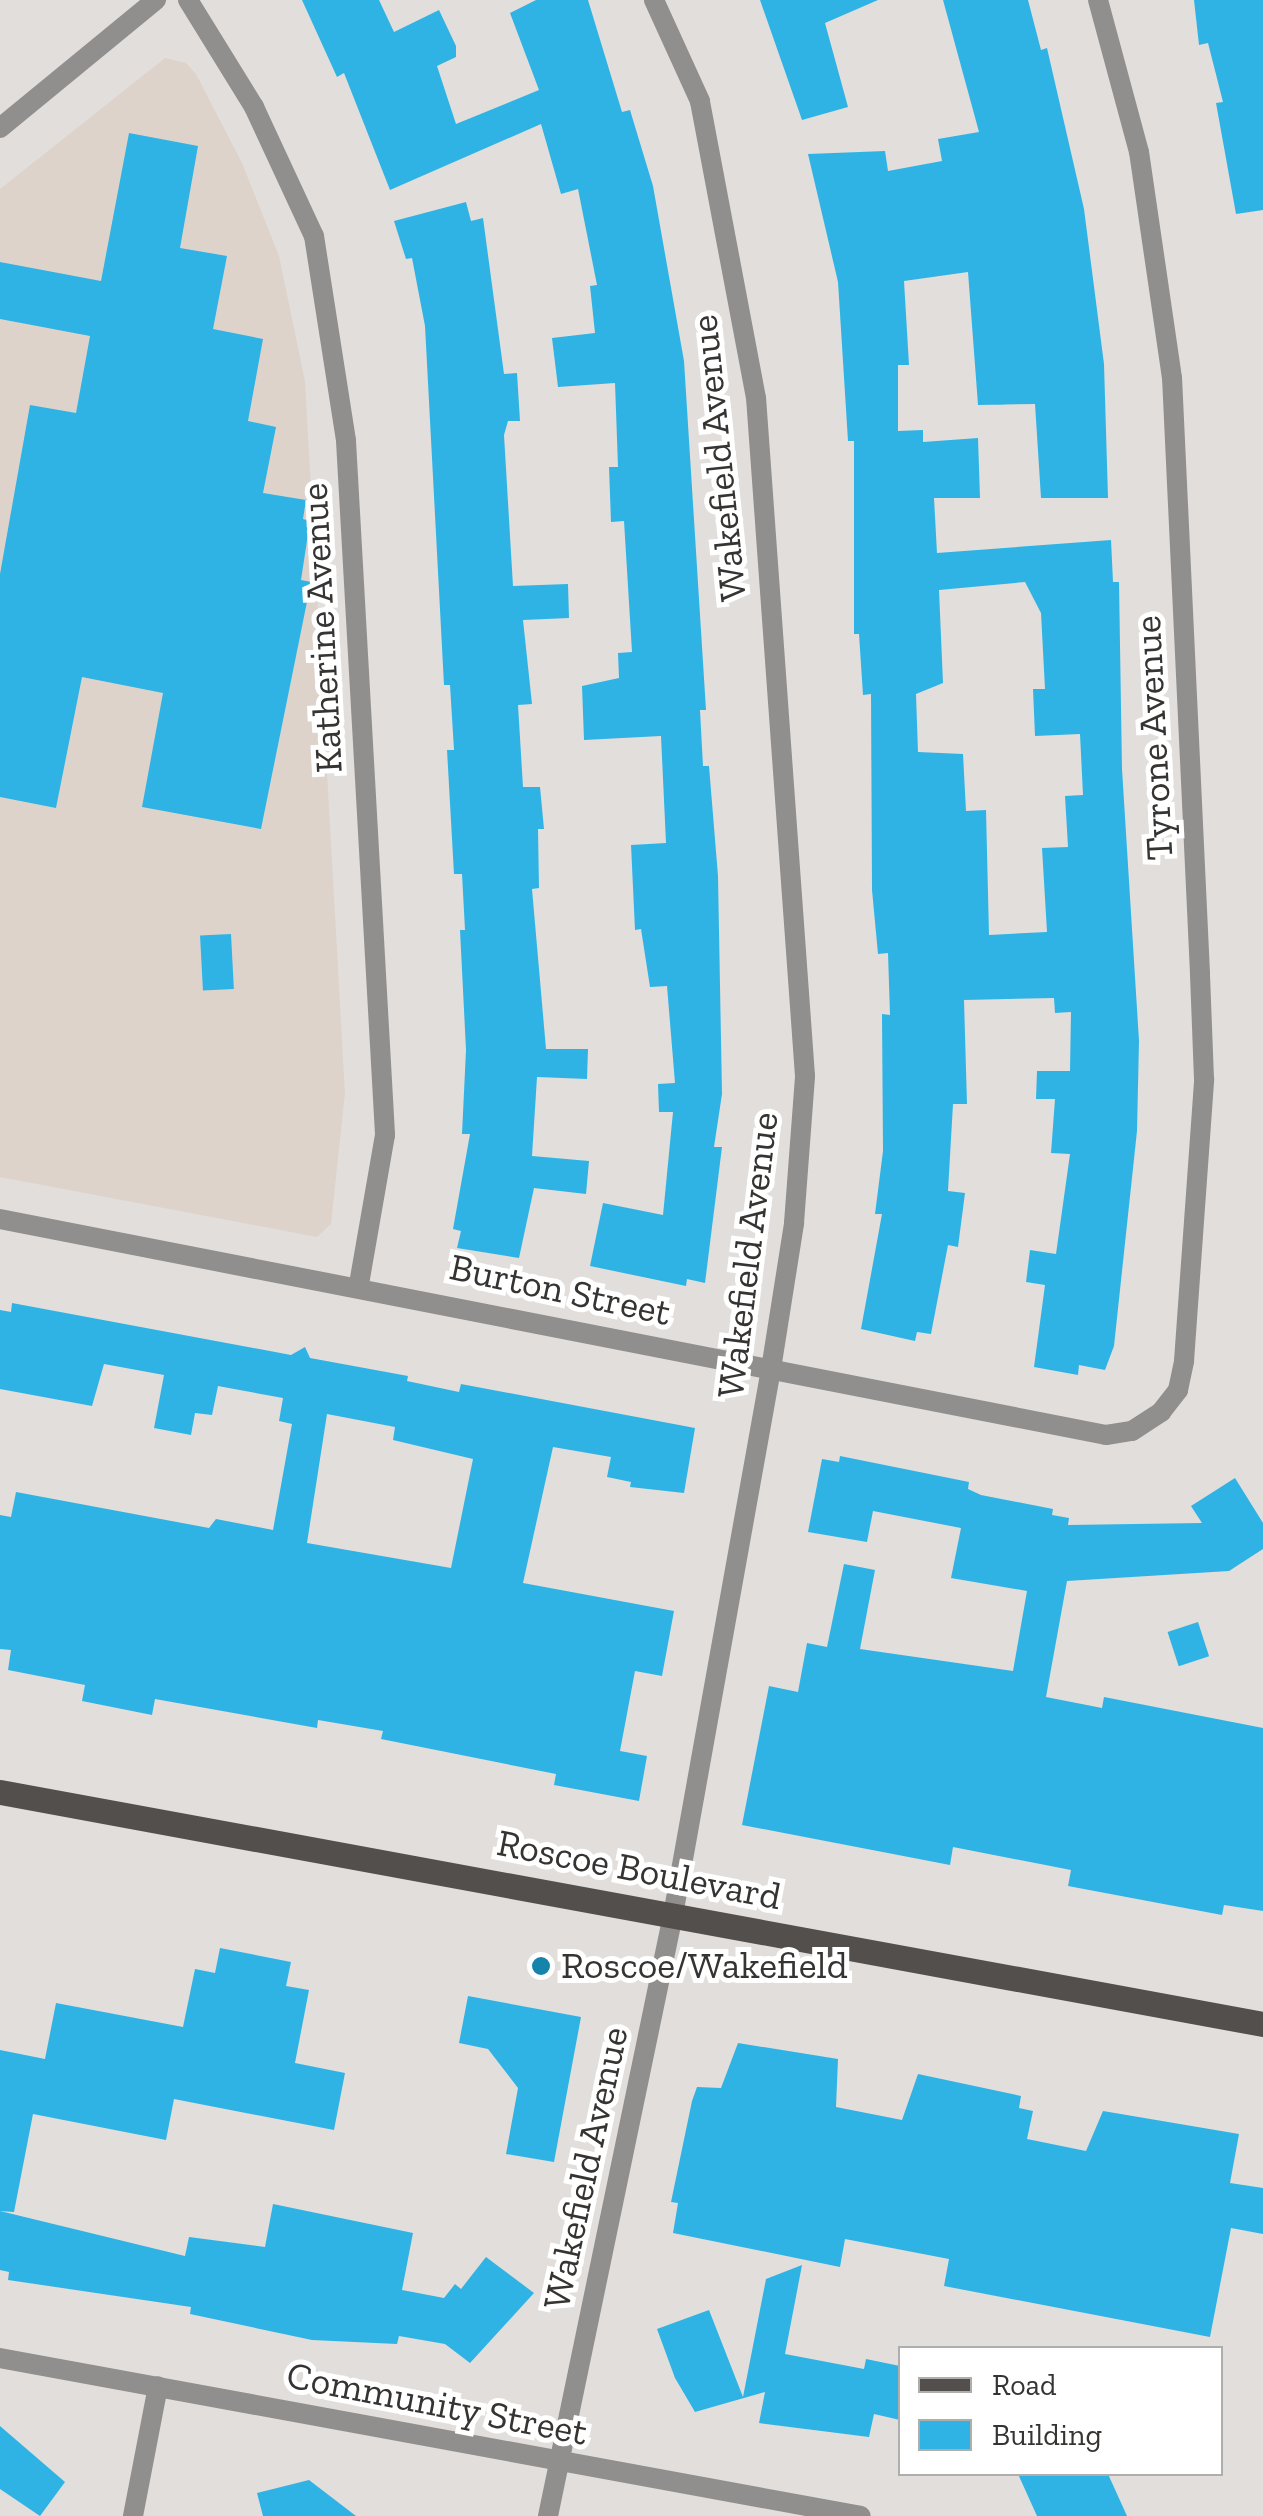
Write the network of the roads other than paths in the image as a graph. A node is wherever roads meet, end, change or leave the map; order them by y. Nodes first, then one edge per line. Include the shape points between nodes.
1 (156, 0) edge
2 (188, 0) edge
3 (654, 0) edge
4 (1098, 0) edge
5 (0, 128) edge
6 (0, 1218) edge
7 (359, 1284) junction
8 (771, 1369) junction
9 (1106, 1435) joint
10 (0, 1792) edge
11 (673, 1915) junction
12 (1263, 2024) edge
13 (0, 2358) edge
14 (158, 2386) junction
15 (558, 2464) junction
16 (132, 2516) edge
17 (548, 2516) edge
18 (861, 2516) edge

1 - 5 street
2 - 7 street, Katherine Avenue via 254,107 314,236 346,441 385,1134
3 - 8 street, Wakefield Avenue via 700,101 756,398 806,1076 794,1223
4 - 9 street, Tyrone Avenue via 1139,152 1172,378 1204,1079 1178,1390 1161,1412 1132,1431
6 - 7 street, Burton Street
7 - 8 street, Burton Street
8 - 9 street, Burton Street
8 - 11 street, Wakefield Avenue
10 - 11 main road, Roscoe Boulevard
11 - 12 main road, Roscoe Boulevard
11 - 15 street, Wakefield Avenue
13 - 14 street, Community Street
14 - 15 street, Community Street
14 - 16 street
15 - 17 street, Wakefield Avenue
15 - 18 street, Community Street

